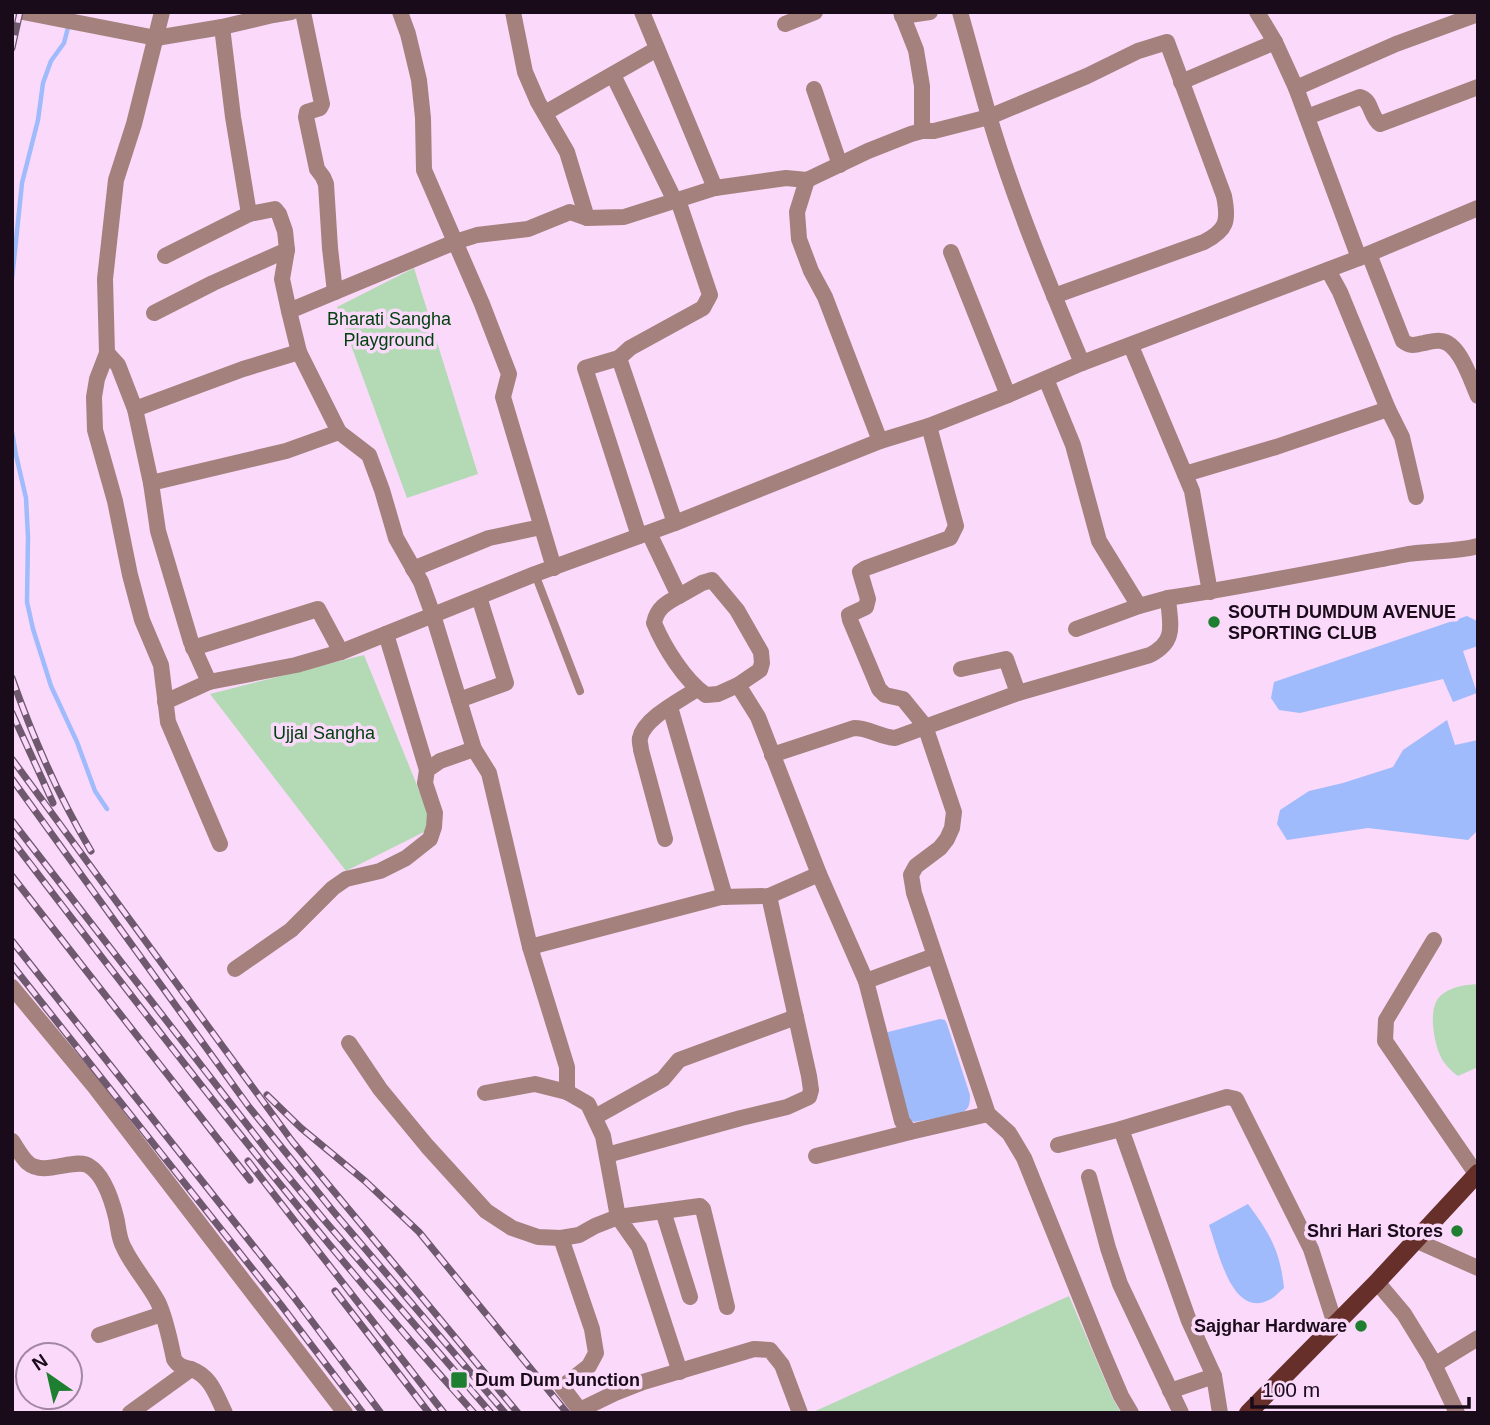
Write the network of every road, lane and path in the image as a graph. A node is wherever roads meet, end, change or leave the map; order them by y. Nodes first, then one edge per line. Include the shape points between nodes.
1 (23, 12) edge
2 (162, 12) edge
3 (291, 12) edge
4 (303, 12) edge
5 (400, 12) edge
6 (513, 12) edge
7 (642, 12) edge
8 (815, 12) edge
9 (930, 12) edge
10 (960, 12) edge
11 (273, 13) edge
12 (901, 14) edge
13 (1264, 14) edge
14 (1478, 14) edge
15 (785, 24) dead end
16 (222, 27) junction
17 (156, 38) junction
18 (1275, 42) junction
19 (657, 49) junction
20 (613, 75) junction
21 (1181, 82) junction
22 (1296, 88) junction
23 (1478, 88) edge
24 (814, 89) dead end
25 (545, 113) junction
26 (989, 117) junction
27 (1307, 117) junction
28 (922, 131) junction
29 (840, 165) junction
30 (807, 180) junction
31 (715, 188) junction
32 (677, 200) junction
33 (1478, 208) edge
34 (249, 214) junction
35 (587, 218) junction
36 (455, 242) junction
37 (287, 250) junction
38 (951, 252) dead end
39 (165, 256) dead end
40 (1364, 256) junction
41 (1328, 270) junction
42 (335, 292) junction
43 (1054, 296) junction
44 (289, 311) junction
45 (154, 313) dead end
46 (1130, 346) junction
47 (299, 352) junction
48 (107, 353) junction
49 (619, 358) junction
50 (1082, 363) junction
51 (1046, 379) junction
52 (1477, 391) edge
53 (1008, 395) junction
54 (135, 409) junction
55 (1388, 409) junction
56 (929, 426) junction
57 (339, 432) junction
58 (880, 441) junction
59 (1185, 474) junction
60 (152, 483) junction
61 (1416, 497) dead end
62 (675, 523) junction
63 (541, 527) junction
64 (644, 534) junction
65 (1478, 545) edge
66 (554, 568) junction
67 (413, 569) junction
68 (535, 574) junction
69 (1210, 592) junction
70 (679, 596) junction
71 (479, 597) junction
72 (1168, 598) junction
73 (1139, 606) junction
74 (433, 615) junction
75 (1076, 629) dead end
76 (386, 634) junction
77 (194, 648) junction
78 (341, 652) junction
79 (961, 669) dead end
80 (209, 682) junction
81 (738, 685) junction
82 (697, 689) junction
83 (580, 691) dead end
84 (1018, 693) junction
85 (459, 700) junction
86 (165, 702) junction
87 (670, 707) junction
88 (925, 726) junction
89 (474, 749) junction
90 (772, 755) junction
91 (427, 770) junction
92 (665, 839) dead end
93 (220, 844) dead end
94 (819, 874) junction
95 (769, 896) junction
96 (725, 897) junction
97 (1434, 940) dead end
98 (530, 947) junction
99 (934, 956) junction
100 (235, 969) dead end
101 (866, 981) junction
102 (12, 987) edge
103 (796, 1017) junction
104 (349, 1043) dead end
105 (567, 1092) junction
106 (485, 1093) dead end
107 (988, 1114) junction
108 (595, 1116) junction
109 (1121, 1129) junction
110 (910, 1132) junction
111 (12, 1141) edge
112 (1058, 1145) dead end
113 (607, 1155) junction
114 (816, 1156) dead end
115 (1477, 1174) edge
116 (1089, 1177) dead end
117 (663, 1211) junction
118 (618, 1217) junction
119 (561, 1238) junction
120 (1415, 1240) junction
121 (1478, 1268) edge
122 (1377, 1282) junction
123 (690, 1297) dead end
124 (727, 1307) dead end
125 (162, 1314) junction
126 (1335, 1324) junction
127 (99, 1335) dead end
128 (1478, 1338) edge
129 (1434, 1365) junction
130 (191, 1369) junction
131 (680, 1372) junction
132 (1214, 1376) junction
133 (1170, 1391) junction
134 (1255, 1410) edge
135 (581, 1412) edge
136 (130, 1413) edge
137 (225, 1413) edge
138 (345, 1413) edge
139 (800, 1413) edge
140 (1131, 1413) edge
141 (1181, 1413) edge
142 (1220, 1413) edge
143 (1457, 1413) edge

1 - 17 street
2 - 17 street
3 - 11 street
4 - 42 street via 322,104 306,117 317,169 326,184
5 - 36 street via 419,80 424,170
6 - 25 street via 525,72
7 - 19 street
8 - 15 street
9 - 12 street
10 - 26 street
11 - 16 street
12 - 28 street via 916,50
13 - 18 street
14 - 22 street
16 - 17 street
16 - 34 street
17 - 48 street via 116,180 105,279
18 - 21 street
18 - 22 street
19 - 20 street
19 - 31 street
20 - 25 street
20 - 32 street
21 - 26 street via 1167,42
21 - 43 street via 1224,196 1224,227 1204,242
22 - 27 street
23 - 27 street via 1380,124 1367,100 1360,97
24 - 29 street
25 - 35 street via 568,152
26 - 28 street
26 - 43 street
27 - 40 street
28 - 29 street
29 - 30 street
30 - 31 street via 786,178
30 - 58 street via 797,212 799,239
31 - 32 street
32 - 35 street via 624,217
32 - 49 street via 710,295 704,308
33 - 40 street
34 - 37 street via 275,209
34 - 39 street
35 - 36 street via 570,212 528,229
36 - 42 street
36 - 63 street via 509,374 503,397
37 - 44 street via 282,279
37 - 45 street
38 - 53 street
40 - 41 street
40 - 52 street via 1403,341 1413,345 1448,343
41 - 46 street
41 - 55 street
42 - 44 street
43 - 50 street
44 - 47 street
46 - 50 street
46 - 59 street
47 - 54 street
47 - 57 street
48 - 54 street via 118,365
48 - 86 street via 94,397 95,430 142,621 161,665
49 - 62 street
49 - 64 street via 585,369
50 - 51 street
51 - 53 street
51 - 73 street via 1073,445 1099,541
53 - 56 street
54 - 60 street
55 - 59 street
55 - 61 street via 1402,437
56 - 58 street
56 - 88 street via 956,526 950,538 860,572 866,607 849,615 879,689 903,699
57 - 60 street via 286,451
57 - 67 street via 369,455 396,538
58 - 62 street
59 - 69 street
60 - 77 street via 158,531
62 - 64 street
63 - 66 street
63 - 67 street via 489,538
64 - 66 street
64 - 70 street
65 - 69 street
66 - 68 street
67 - 74 street
68 - 71 street
68 - 83 lane
69 - 72 street
70 - 81 street via 712,580 737,610 762,659 760,670
70 - 82 street via 663,605 653,623
71 - 74 street
71 - 85 street via 506,683
72 - 73 street
72 - 84 street via 1170,634 1163,649
73 - 75 street
74 - 76 street
74 - 85 street
76 - 78 street
76 - 91 street
77 - 78 street via 318,609
77 - 80 street
78 - 80 street
79 - 84 street via 1006,659
80 - 86 street
81 - 82 street via 718,694 706,695
81 - 90 street via 758,717
82 - 87 street
84 - 88 street
85 - 89 street
86 - 93 street via 168,722
87 - 92 street via 653,718 640,738
87 - 96 street
88 - 90 street via 895,738 854,728
88 - 99 street via 954,811 947,839 911,875
89 - 91 street
89 - 98 street via 489,773
90 - 94 street
91 - 100 street via 425,783 435,813 430,839 380,871 346,879 290,930
94 - 95 street
94 - 101 street
95 - 96 street
95 - 103 street
96 - 98 street
97 - 115 street via 1386,1020 1385,1041
98 - 105 street via 567,1067
99 - 101 street
99 - 107 street
101 - 110 street via 902,1121
102 - 138 street via 94,1086
103 - 108 street via 679,1060 663,1079
103 - 113 street via 809,1097 787,1107
104 - 119 street via 427,1146 486,1210 512,1228 538,1237
105 - 106 street via 535,1084
105 - 108 street via 588,1104
107 - 110 street
107 - 140 street via 1009,1133 1024,1157
108 - 113 street
109 - 112 street
109 - 126 street via 1227,1097 1236,1099 1311,1249
109 - 132 street via 1189,1321
110 - 114 street
111 - 125 street via 28,1164 40,1168 87,1164 97,1172 108,1192 125,1250
113 - 118 street
115 - 120 main road
116 - 133 street via 1120,1284
117 - 118 street
117 - 123 street
117 - 124 street via 703,1209
118 - 119 street
118 - 131 street via 639,1247
119 - 135 street via 596,1353 589,1366 562,1387
120 - 121 street
120 - 122 main road
122 - 126 main road
122 - 129 street via 1404,1314
125 - 127 street
125 - 130 street via 174,1359
126 - 134 main road
128 - 129 street
129 - 143 street
130 - 136 street
130 - 137 street via 207,1378
131 - 135 street via 624,1390
131 - 139 street via 754,1349 771,1350 782,1365
132 - 133 street
132 - 142 street
133 - 141 street

